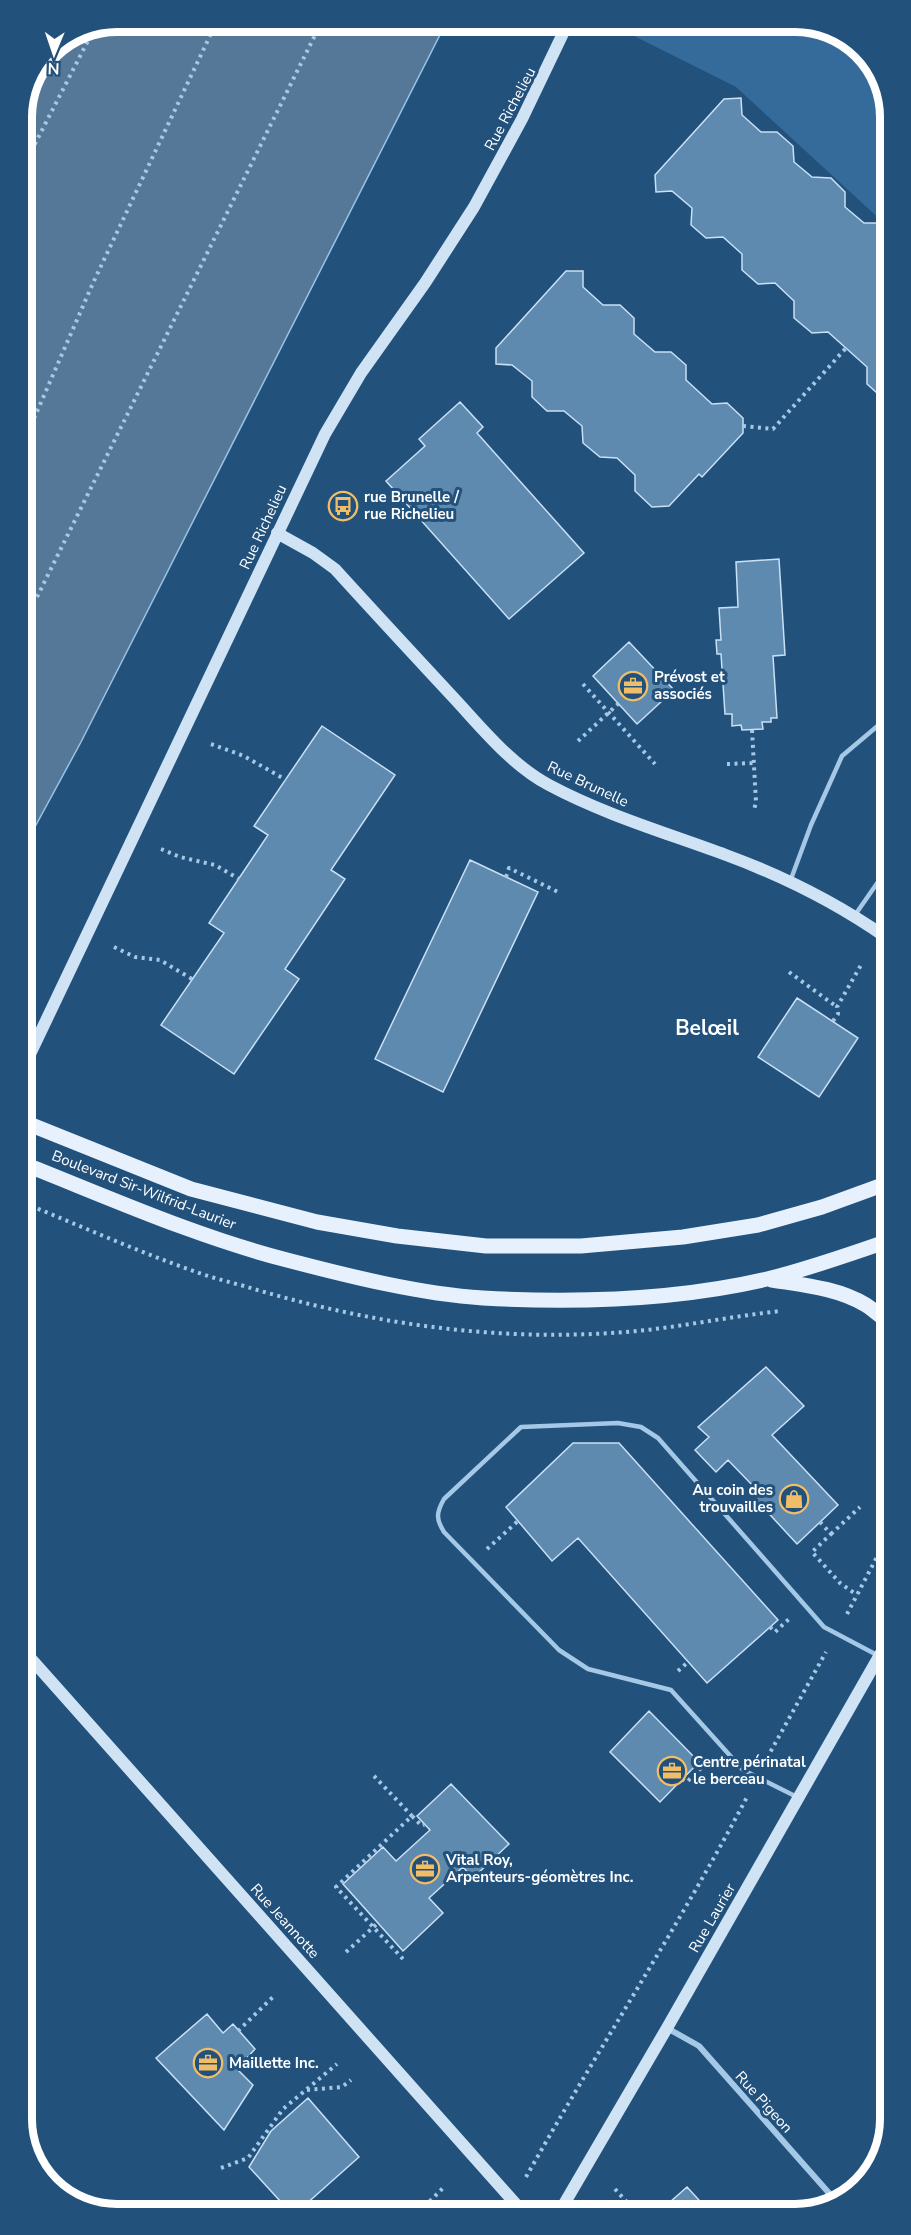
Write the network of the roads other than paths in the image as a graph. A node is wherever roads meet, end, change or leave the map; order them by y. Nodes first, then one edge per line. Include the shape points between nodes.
1 (565, 32) edge
2 (277, 533) junction
3 (880, 724) edge
4 (880, 879) edge
5 (790, 881) junction
6 (855, 915) junction
7 (880, 933) edge
8 (32, 1051) edge
9 (31, 1125) edge
10 (31, 1167) edge
11 (880, 1181) edge
12 (880, 1186) edge
13 (861, 1194) junction
14 (880, 1244) edge
15 (766, 1279) junction
16 (880, 1316) edge
17 (879, 1656) joint
18 (31, 1659) edge
19 (798, 1798) junction
20 (667, 2028) junction
21 (831, 2195) edge
22 (515, 2204) edge
23 (564, 2204) edge

1 - 2 street, Rue Richelieu via 474,207 343,402
2 - 5 street, Rue Brunelle via 335,569 473,719 532,774 596,806
2 - 8 street, Rue Richelieu
3 - 5 lane via 842,756
4 - 6 lane
5 - 6 street, Rue Brunelle
6 - 7 street, Rue Brunelle
9 - 13 main road, Boulevard Sir-Wilfrid-Laurier via 191,1189 317,1222 397,1236 498,1246 581,1246 683,1237 758,1225
10 - 15 main road, Boulevard Sir-Wilfrid-Laurier via 189,1230 286,1260 426,1291 482,1298 598,1299 688,1292
11 - 13 street
12 - 13 main road, Boulevard Sir-Wilfrid-Laurier
14 - 15 main road, Boulevard Sir-Wilfrid-Laurier
15 - 16 main road via 823,1288 866,1305
17 - 19 street, Rue Laurier
17 - 19 lane via 824,1627 658,1438 641,1427 618,1423 521,1427 438,1509 437,1520 444,1533 559,1650 588,1669 671,1690 743,1770
18 - 22 street, Rue Jeannotte
19 - 20 street, Rue Laurier
20 - 21 street, Rue Pigeon via 699,2046
20 - 23 street, Rue Laurier

